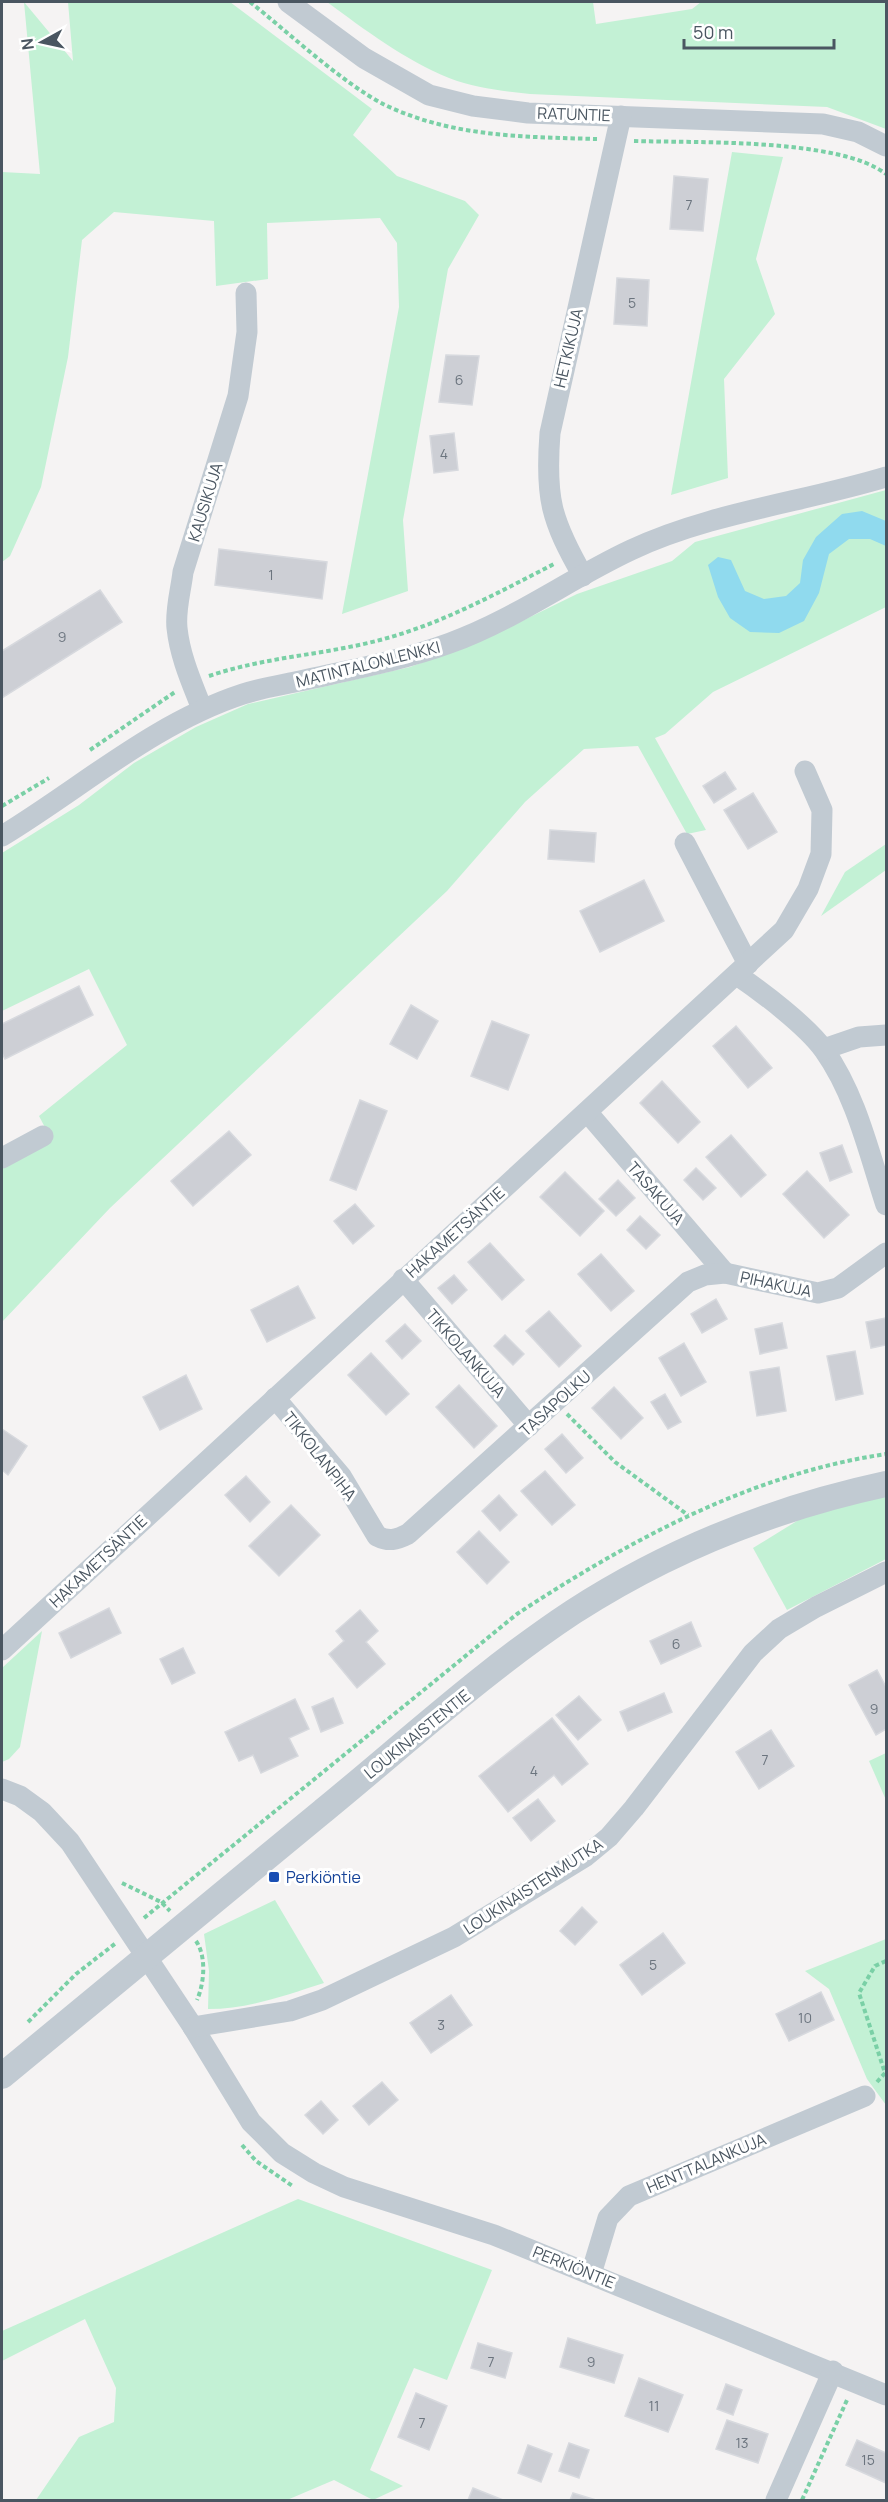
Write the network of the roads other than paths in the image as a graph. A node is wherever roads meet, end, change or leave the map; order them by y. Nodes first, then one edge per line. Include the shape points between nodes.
1 (288, 2) edge
2 (621, 116) junction
3 (886, 146) edge
4 (246, 293) dead end
5 (886, 477) edge
6 (583, 576) junction
7 (202, 709) junction
8 (805, 771) dead end
9 (2, 836) edge
10 (685, 843) dead end
11 (742, 970) junction
12 (884, 1029) edge
13 (824, 1049) junction
14 (588, 1113) junction
15 (44, 1136) dead end
16 (2, 1158) edge
17 (886, 1205) edge
18 (886, 1253) edge
19 (725, 1273) junction
20 (402, 1279) junction
21 (275, 1398) junction
22 (529, 1426) junction
23 (886, 1484) edge
24 (387, 1540) joint
25 (886, 1572) edge
26 (2, 1650) edge
27 (2, 1789) edge
28 (146, 1957) junction
29 (193, 2027) junction
30 (2, 2076) edge
31 (864, 2096) road end
32 (591, 2274) junction
33 (833, 2371) junction
34 (886, 2395) edge
35 (776, 2500) edge

1 - 2 street, RATUNTIE via 364,58 429,95 528,113
2 - 3 street, RATUNTIE via 823,124 858,132
2 - 6 street, HETKIKUJA via 550,433 547,468 550,502 560,537
4 - 7 street, KAUSIKUJA via 247,332 238,396 183,572 179,599 181,655
5 - 6 street, MATINTALONLENKKI via 687,529 632,550
6 - 7 street, MATINTALONLENKKI via 451,643 409,657 245,693
7 - 9 street, MATINTALONLENKKI
8 - 11 street, HAKAMETSÄNTIE via 822,810 821,854 808,890 784,930
10 - 11 street
11 - 13 street
11 - 14 street, HAKAMETSÄNTIE
12 - 13 street
13 - 17 street via 858,1120
14 - 19 street, TASAKUJA
14 - 20 street, HAKAMETSÄNTIE
15 - 16 street
18 - 19 street, PIHAKUJA via 838,1288 818,1293
19 - 22 street, TASAPOLKU via 688,1282
20 - 21 street, HAKAMETSÄNTIE
20 - 22 street, TIKKOLANKUJA
21 - 24 street, TIKKOLANPIHA via 341,1476 377,1536
21 - 26 street, HAKAMETSÄNTIE
22 - 24 street, TASAPOLKU via 408,1534
23 - 28 street, LOUKINAISTENTIE via 847,1492 744,1525 687,1548 572,1613 451,1706
25 - 29 street, LOUKINAISTENMUTKA via 816,1607 779,1629 762,1645 728,1683 634,1808 586,1856 454,1937 322,2000 290,2011
27 - 28 street, PERKIÖNTIE via 42,1812 70,1842
28 - 29 street, PERKIÖNTIE
28 - 30 street, LOUKINAISTENTIE
29 - 32 street, PERKIÖNTIE via 251,2122 282,2153 314,2173 344,2187 494,2235
31 - 32 street, HENTTALANKUJA via 629,2196 608,2218
32 - 33 street, PERKIÖNTIE
33 - 34 street, PERKIÖNTIE
33 - 35 street

